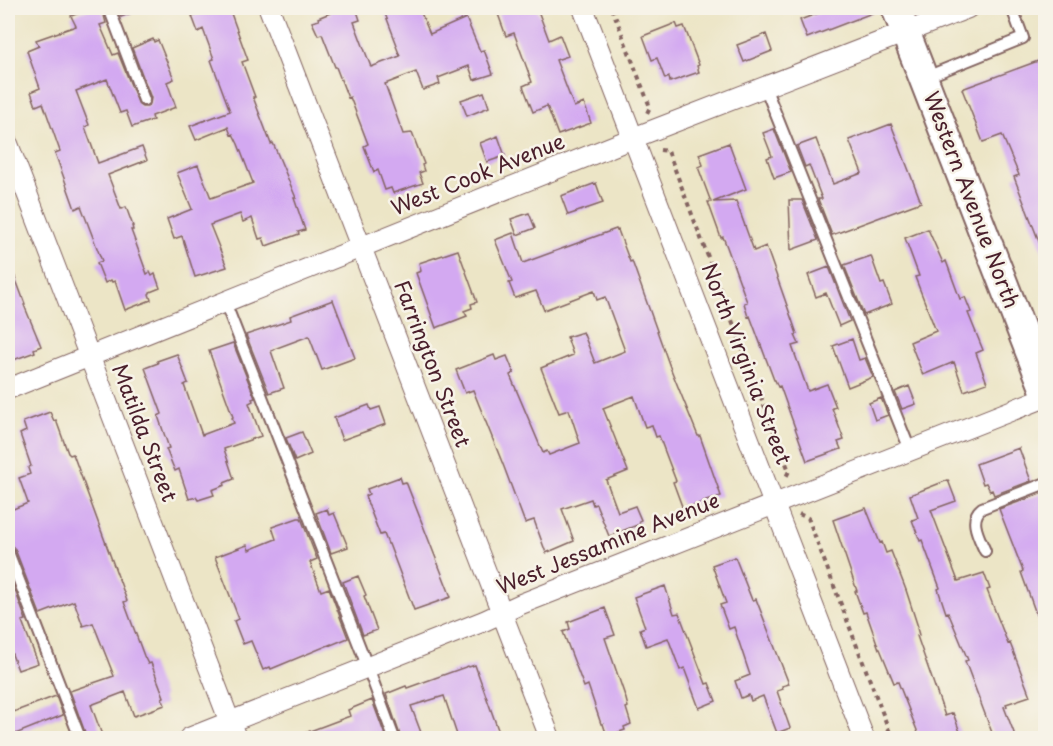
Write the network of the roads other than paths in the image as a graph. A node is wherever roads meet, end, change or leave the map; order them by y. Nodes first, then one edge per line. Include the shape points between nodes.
1 (109, 8) edge
2 (269, 8) edge
3 (583, 8) edge
4 (968, 8) edge
5 (1012, 8) edge
6 (901, 20) edge
7 (924, 78) junction
8 (765, 87) junction
9 (144, 100) dead end
10 (633, 138) junction
11 (8, 144) edge
12 (362, 248) junction
13 (225, 302) junction
14 (89, 356) junction
15 (1044, 387) edge
16 (8, 389) edge
17 (910, 450) junction
18 (1046, 483) edge
19 (774, 504) junction
20 (985, 551) dead end
21 (8, 552) edge
22 (502, 612) junction
23 (368, 668) junction
24 (233, 730) edge
25 (80, 738) edge
26 (189, 738) edge
27 (394, 738) edge
28 (550, 738) edge
29 (864, 738) edge

1 - 9 lane
2 - 12 street, Farrington Street
3 - 10 street, North Virginia Street
4 - 6 street, West Cook Avenue
5 - 7 lane via 1023,38
6 - 7 street, Western Avenue North
6 - 8 street, West Cook Avenue
7 - 15 street, Western Avenue North
8 - 10 street, West Cook Avenue
8 - 17 lane
10 - 12 street, West Cook Avenue
10 - 19 street, North Virginia Street
11 - 14 street, Matilda Street
12 - 13 street, West Cook Avenue
12 - 22 street, Farrington Street
13 - 14 street, West Cook Avenue
13 - 23 lane
14 - 16 street, West Cook Avenue
14 - 24 street, Matilda Street
15 - 17 street, West Jessamine Avenue
17 - 19 street, West Jessamine Avenue
18 - 20 lane via 977,512 975,522
19 - 22 street, West Jessamine Avenue
19 - 29 street, North Virginia Street
21 - 25 lane
22 - 23 street, West Jessamine Avenue
22 - 28 street, Farrington Street
23 - 24 street, West Jessamine Avenue
23 - 27 lane
24 - 26 street, West Jessamine Avenue

